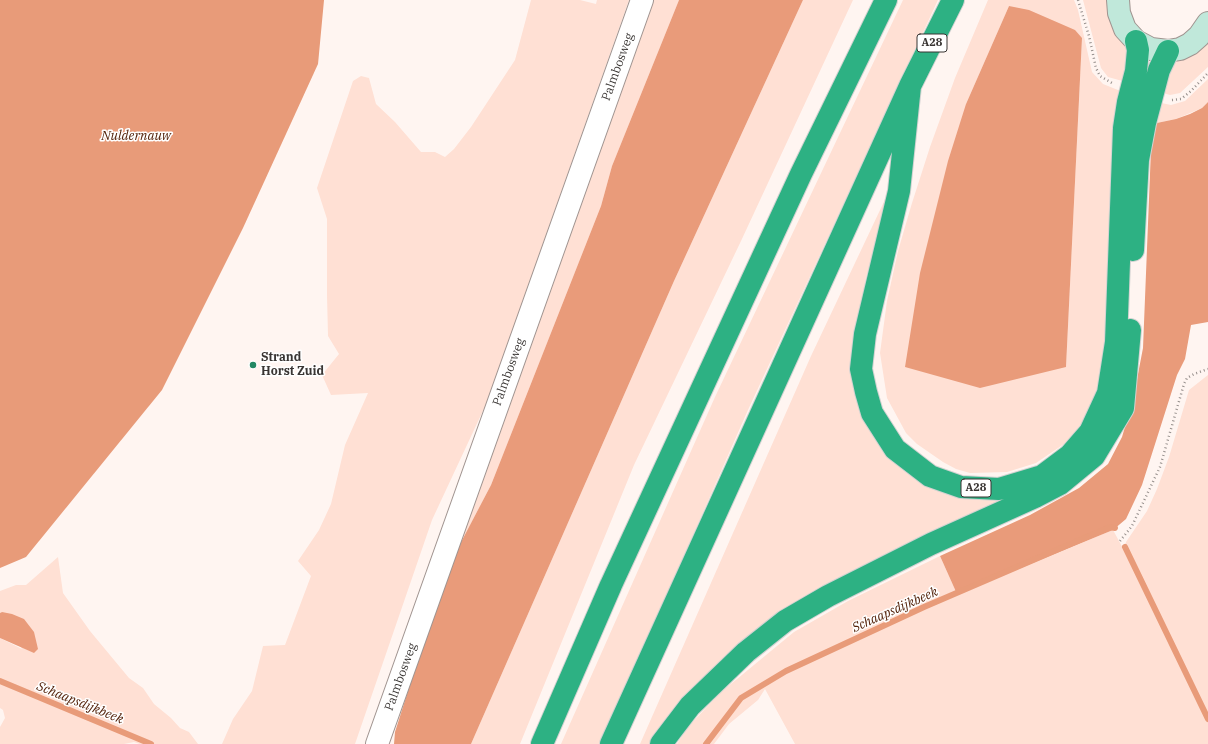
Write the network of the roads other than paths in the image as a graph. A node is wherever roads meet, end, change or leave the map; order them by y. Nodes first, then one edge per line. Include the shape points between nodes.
1 (642, 0) edge
2 (886, 0) edge
3 (953, 0) edge
4 (1118, 0) edge
5 (1207, 26) edge
6 (1136, 41) junction
7 (1168, 51) junction
8 (910, 86) junction
9 (377, 744) edge
10 (542, 744) edge
11 (611, 744) edge
12 (661, 744) edge

1 - 9 street, Palmbosweg
2 - 10 highway via 798,181 611,585
3 - 8 highway, A28
4 - 6 main road via 1119,13 1125,28
5 - 7 main road via 1190,44
6 - 7 main road via 1151,49
6 - 8 highway, A28 via 1136,70 1124,128 1116,342 1108,394 1090,432 1070,455 1042,476 999,489 961,487 930,476 895,449 872,413 866,392 861,369 865,334 899,191
7 - 12 highway via 1159,70 1148,107 1138,160 1129,358 1123,408 1094,456 1060,484 931,544 785,621 746,652 690,706
8 - 11 highway, A28

